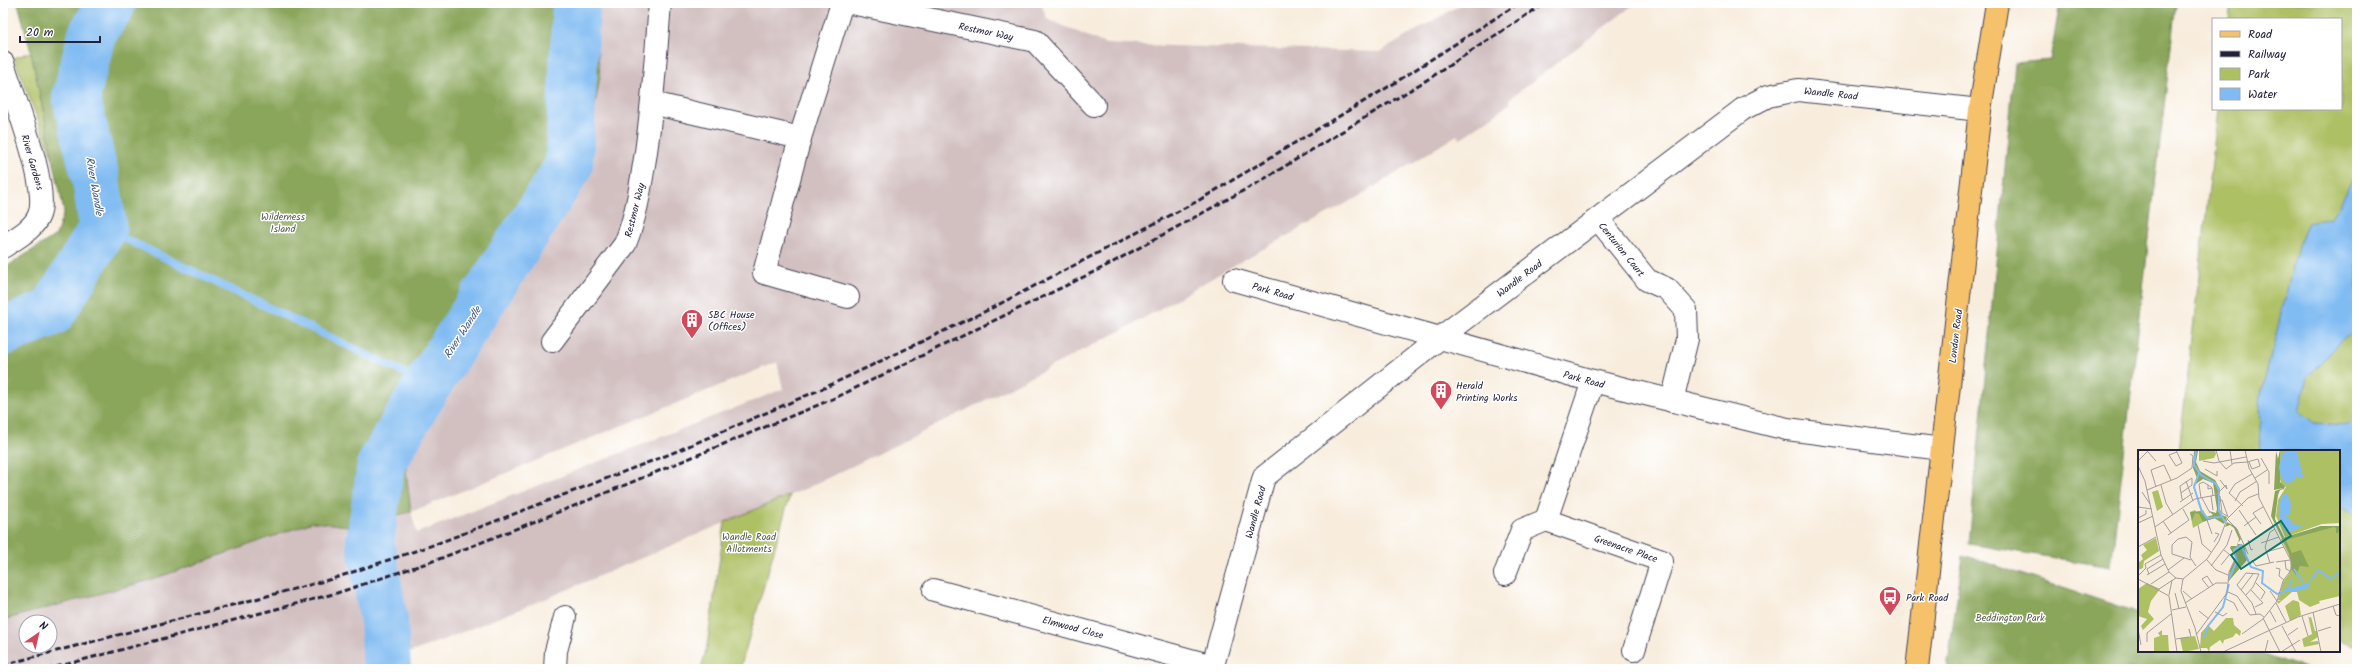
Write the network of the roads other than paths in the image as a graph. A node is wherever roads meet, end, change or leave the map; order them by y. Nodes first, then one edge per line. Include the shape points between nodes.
1 (660, 3) edge
2 (842, 3) edge
3 (852, 3) edge
4 (1997, 3) edge
5 (3, 64) edge
6 (652, 103) junction
7 (1094, 105) dead end
8 (1980, 110) junction
9 (800, 138) junction
10 (1598, 219) junction
11 (3, 247) edge
12 (1234, 280) dead end
13 (848, 297) dead end
14 (1440, 338) junction
15 (552, 341) dead end
16 (1593, 381) junction
17 (1672, 401) junction
18 (1942, 449) junction
19 (1546, 520) junction
20 (1504, 574) dead end
21 (934, 590) dead end
22 (565, 618) dead end
23 (1634, 650) dead end
24 (1212, 668) edge
25 (555, 669) edge
26 (1917, 669) edge

1 - 6 street, Restmor Way
2 - 9 street
3 - 7 street, Restmor Way via 1035,41
4 - 8 main road, London Road
5 - 11 street, River Gardens via 43,199 39,215 29,230
6 - 9 street
6 - 15 street, Restmor Way via 640,192 625,244
8 - 10 street, Wandle Road via 1798,90 1768,96 1743,109
8 - 18 main road, London Road
9 - 13 street via 764,273
10 - 14 street, Wandle Road
10 - 17 street, Centurion Court via 1647,280 1667,289 1686,310 1687,340
12 - 14 street, Park Road
14 - 16 street, Park Road
14 - 24 street, Wandle Road via 1264,477
16 - 17 street, Park Road
16 - 19 street
17 - 18 street, Park Road via 1787,429
18 - 26 main road, London Road
19 - 20 street via 1522,530
19 - 23 street, Greenacre Place via 1662,561
21 - 24 street, Elmwood Close
22 - 25 street via 556,650

